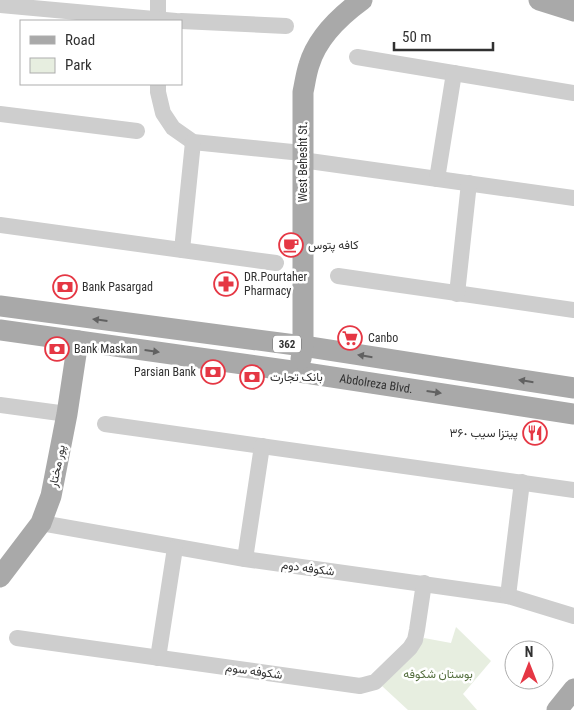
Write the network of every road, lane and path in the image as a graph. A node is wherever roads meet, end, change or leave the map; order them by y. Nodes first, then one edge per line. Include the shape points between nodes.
1 (158, 0) edge
2 (362, 0) edge
3 (539, 0) edge
4 (0, 5) edge
5 (574, 11) edge
6 (148, 20) edge
7 (158, 20) edge
8 (182, 22) edge
9 (286, 26) dead end
10 (357, 57) dead end
11 (454, 73) junction
12 (158, 85) edge
13 (574, 93) edge
14 (0, 114) edge
15 (137, 131) dead end
16 (194, 142) junction
17 (302, 156) junction
18 (437, 179) junction
19 (469, 183) junction
20 (574, 198) edge
21 (0, 226) edge
22 (182, 250) junction
23 (276, 263) dead end
24 (338, 276) dead end
25 (457, 294) junction
26 (0, 306) edge
27 (574, 310) edge
28 (0, 330) edge
29 (78, 341) junction
30 (303, 346) junction
31 (299, 372) junction
32 (574, 388) edge
33 (0, 405) edge
34 (68, 414) junction
35 (574, 414) edge
36 (105, 424) dead end
37 (262, 446) junction
38 (522, 482) junction
39 (574, 490) edge
40 (40, 523) junction
41 (175, 548) junction
42 (245, 559) junction
43 (0, 577) edge
44 (424, 583) junction
45 (508, 596) junction
46 (574, 616) edge
47 (17, 638) dead end
48 (158, 658) junction
49 (574, 689) edge
50 (557, 710) edge

1 - 7 street
2 - 17 main road, West Behesht St. via 324,36 309,63 303,92
3 - 5 main road
4 - 6 street
8 - 9 street
10 - 11 street
11 - 13 street
11 - 18 street
12 - 16 street via 163,113 173,128
14 - 15 street
16 - 17 street
16 - 22 street
17 - 18 street
17 - 30 main road, West Behesht St.
18 - 19 street
19 - 20 street
19 - 25 street
21 - 22 street
22 - 23 street
24 - 25 street
25 - 27 street
30 -> 26 main road, Abdolreza Blvd. / 362
28 - 29 main road, Abdolreza Blvd. / 362
29 -> 31 main road, Abdolreza Blvd. / 362
29 - 34 main road, پور مختار
30 - 31 main road, West Behesht St.
32 -> 30 main road, Abdolreza Blvd. / 362
31 -> 35 main road, Abdolreza Blvd. / 362
33 - 34 street
34 - 40 main road, پور مختار via 51,496
36 - 37 street
37 - 38 street
37 - 42 street
38 - 39 street
38 - 45 street
40 - 41 street, شکوفه دوم
40 - 43 main road, پور مختار
41 - 42 street, شکوفه دوم
41 - 48 street
42 - 44 street, شکوفه دوم
44 - 45 street, شکوفه دوم
44 - 48 street, شکوفه سوم via 415,640 375,682 360,686
45 - 46 street, شکوفه دوم
47 - 48 street, شکوفه سوم
49 - 50 main road

